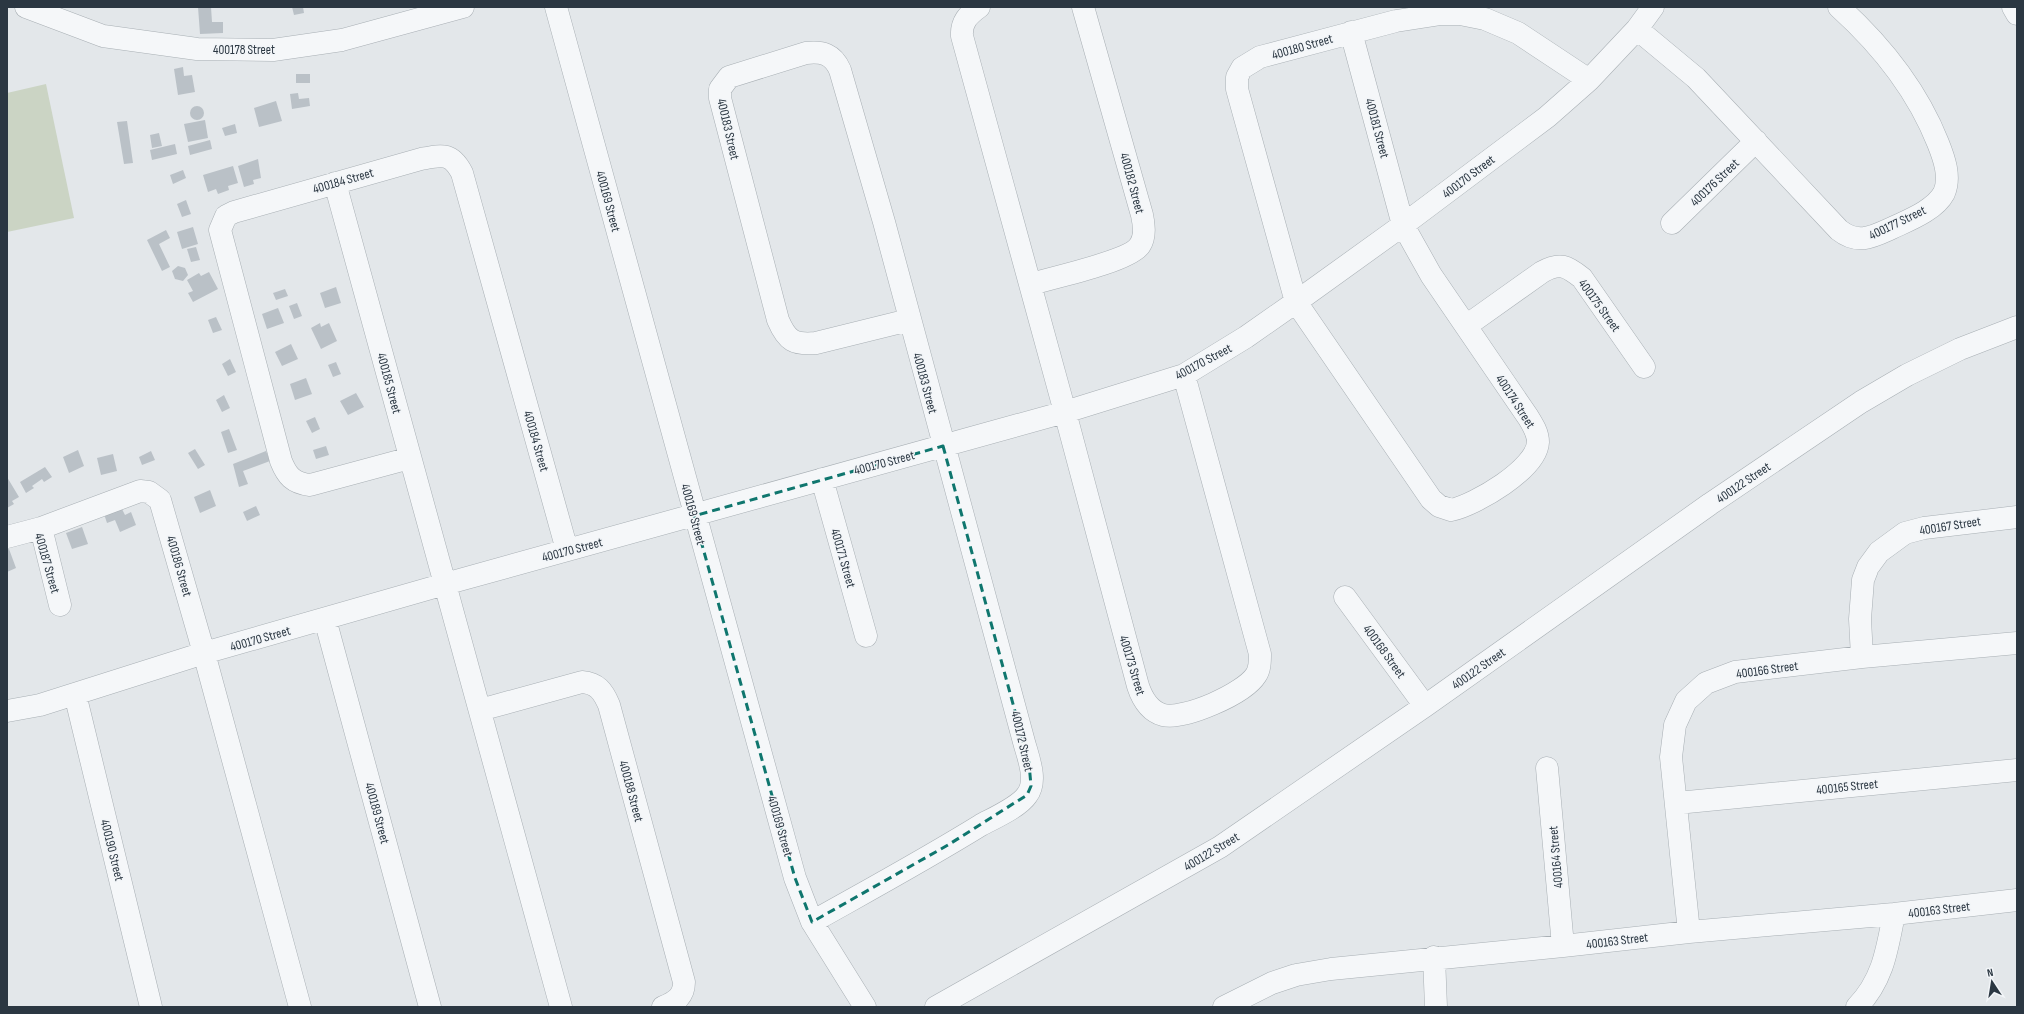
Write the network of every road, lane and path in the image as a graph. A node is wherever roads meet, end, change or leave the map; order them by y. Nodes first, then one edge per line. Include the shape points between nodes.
1 (26, 7) edge
2 (463, 7) edge
3 (556, 7) edge
4 (979, 7) edge
5 (1083, 7) edge
6 (1653, 7) edge
7 (1839, 7) edge
8 (2013, 7) edge
9 (2017, 14) edge
10 (1637, 29) junction
11 (1351, 32) junction
12 (1589, 80) junction
13 (1756, 141) junction
14 (335, 182) junction
15 (1672, 223) dead end
16 (1403, 225) junction
17 (1030, 284) junction
18 (1296, 302) junction
19 (909, 320) junction
20 (1466, 326) junction
21 (2017, 326) edge
22 (1644, 367) dead end
23 (1184, 374) junction
24 (1065, 412) junction
25 (943, 446) junction
26 (410, 458) junction
27 (822, 479) junction
28 (694, 516) junction
29 (2017, 517) edge
30 (41, 528) junction
31 (7, 537) edge
32 (567, 550) junction
33 (445, 584) junction
34 (1345, 596) dead end
35 (60, 605) dead end
36 (325, 619) junction
37 (866, 636) dead end
38 (2017, 643) edge
39 (204, 653) junction
40 (1862, 657) junction
41 (75, 694) junction
42 (1425, 706) junction
43 (480, 710) junction
44 (7, 711) edge
45 (1547, 768) dead end
46 (2017, 770) edge
47 (1677, 803) junction
48 (2017, 900) edge
49 (1894, 914) junction
50 (812, 922) junction
51 (1689, 932) junction
52 (1563, 946) junction
53 (1434, 957) junction
54 (151, 1007) edge
55 (300, 1007) edge
56 (430, 1007) edge
57 (561, 1007) edge
58 (664, 1007) edge
59 (865, 1007) edge
60 (936, 1007) edge
61 (1224, 1007) edge
62 (1436, 1007) edge
63 (1856, 1007) edge

1 - 2 street, 400178 Street via 103,36 197,49 273,50 342,40
3 - 28 street, 400169 Street
4 - 17 street via 968,15 962,36
5 - 17 street, 400182 Street via 1142,215 1143,236 1141,245 1120,259
6 - 10 street, 400170 Street
7 - 13 street, 400177 Street via 1896,68 1928,119 1944,157 1946,170 1945,191 1940,200 1908,220 1876,235 1863,239 1853,238 1839,230
8 - 9 street
10 - 12 street, 400170 Street
10 - 13 street, 400177 Street via 1696,78
11 - 12 street, 400180 Street via 1422,16 1466,15 1485,19 1518,33
11 - 16 street, 400181 Street
11 - 18 street, 400180 Street via 1260,57 1242,68 1237,77 1237,89
12 - 16 street, 400170 Street via 1547,117
13 - 15 street, 400176 Street
14 - 26 street, 400185 Street
14 - 26 street, 400184 Street via 234,212 226,216 220,230 269,415 286,473 299,484 310,485 338,479
14 - 32 street, 400184 Street via 432,157 446,157 456,162 462,173
16 - 18 street, 400170 Street
16 - 20 street, 400174 Street via 1431,275
17 - 24 street
18 - 20 street, 400174 Street via 1431,499 1439,506 1451,510 1480,500 1501,486 1534,455 1538,444 1538,436 1532,423
18 - 23 street, 400170 Street via 1246,337
19 - 19 street, 400183 Street via 884,222 837,62 824,53 806,53 729,77 720,89 720,98 781,329 800,344 839,338
19 - 25 street, 400183 Street
20 - 22 street, 400175 Street via 1542,272 1556,266 1571,269 1582,278
21 - 42 street, 400122 Street via 1960,349 1907,375 1861,402 1710,504
23 - 24 street, 400170 Street
23 - 24 street, 400173 Street via 1260,654 1256,676 1245,687 1200,709 1173,716 1162,715 1142,699
24 - 25 street, 400170 Street
25 - 27 street, 400170 Street
25 - 50 street, 400172 Street via 1030,763 1031,786 1027,795 1016,805
26 - 33 street, 400185 Street
27 - 28 street, 400170 Street
27 - 37 street, 400171 Street
28 - 32 street, 400170 Street
28 - 50 street, 400169 Street via 789,857
29 - 40 street, 400167 Street via 1924,528 1906,533 1879,552 1868,567 1863,580 1860,619
30 - 31 street, 400187 Street
30 - 35 street, 400187 Street
30 - 39 street, 400186 Street via 140,491 155,496 163,508
32 - 33 street, 400170 Street
33 - 36 street, 400170 Street
33 - 43 street
34 - 42 street, 400168 Street
36 - 39 street, 400170 Street
36 - 56 street, 400189 Street
38 - 40 street, 400166 Street
39 - 41 street, 400170 Street
39 - 55 street
40 - 47 street, 400166 Street via 1735,672 1706,683 1686,701 1675,725 1671,757
41 - 44 street, 400170 Street via 40,705
41 - 54 street, 400190 Street
42 - 60 street, 400122 Street via 1220,847
43 - 57 street
43 - 58 street, 400188 Street via 582,682 594,684 604,694 684,982 684,991 678,1000
45 - 52 street, 400164 Street
46 - 47 street, 400165 Street
47 - 51 street, 400166 Street
48 - 49 street, 400163 Street
49 - 51 street, 400163 Street
49 - 63 street via 1881,971 1868,994
50 - 59 street, 400169 Street
51 - 52 street, 400163 Street
52 - 53 street, 400163 Street
53 - 61 street, 400163 Street via 1296,975 1272,983
53 - 62 street

